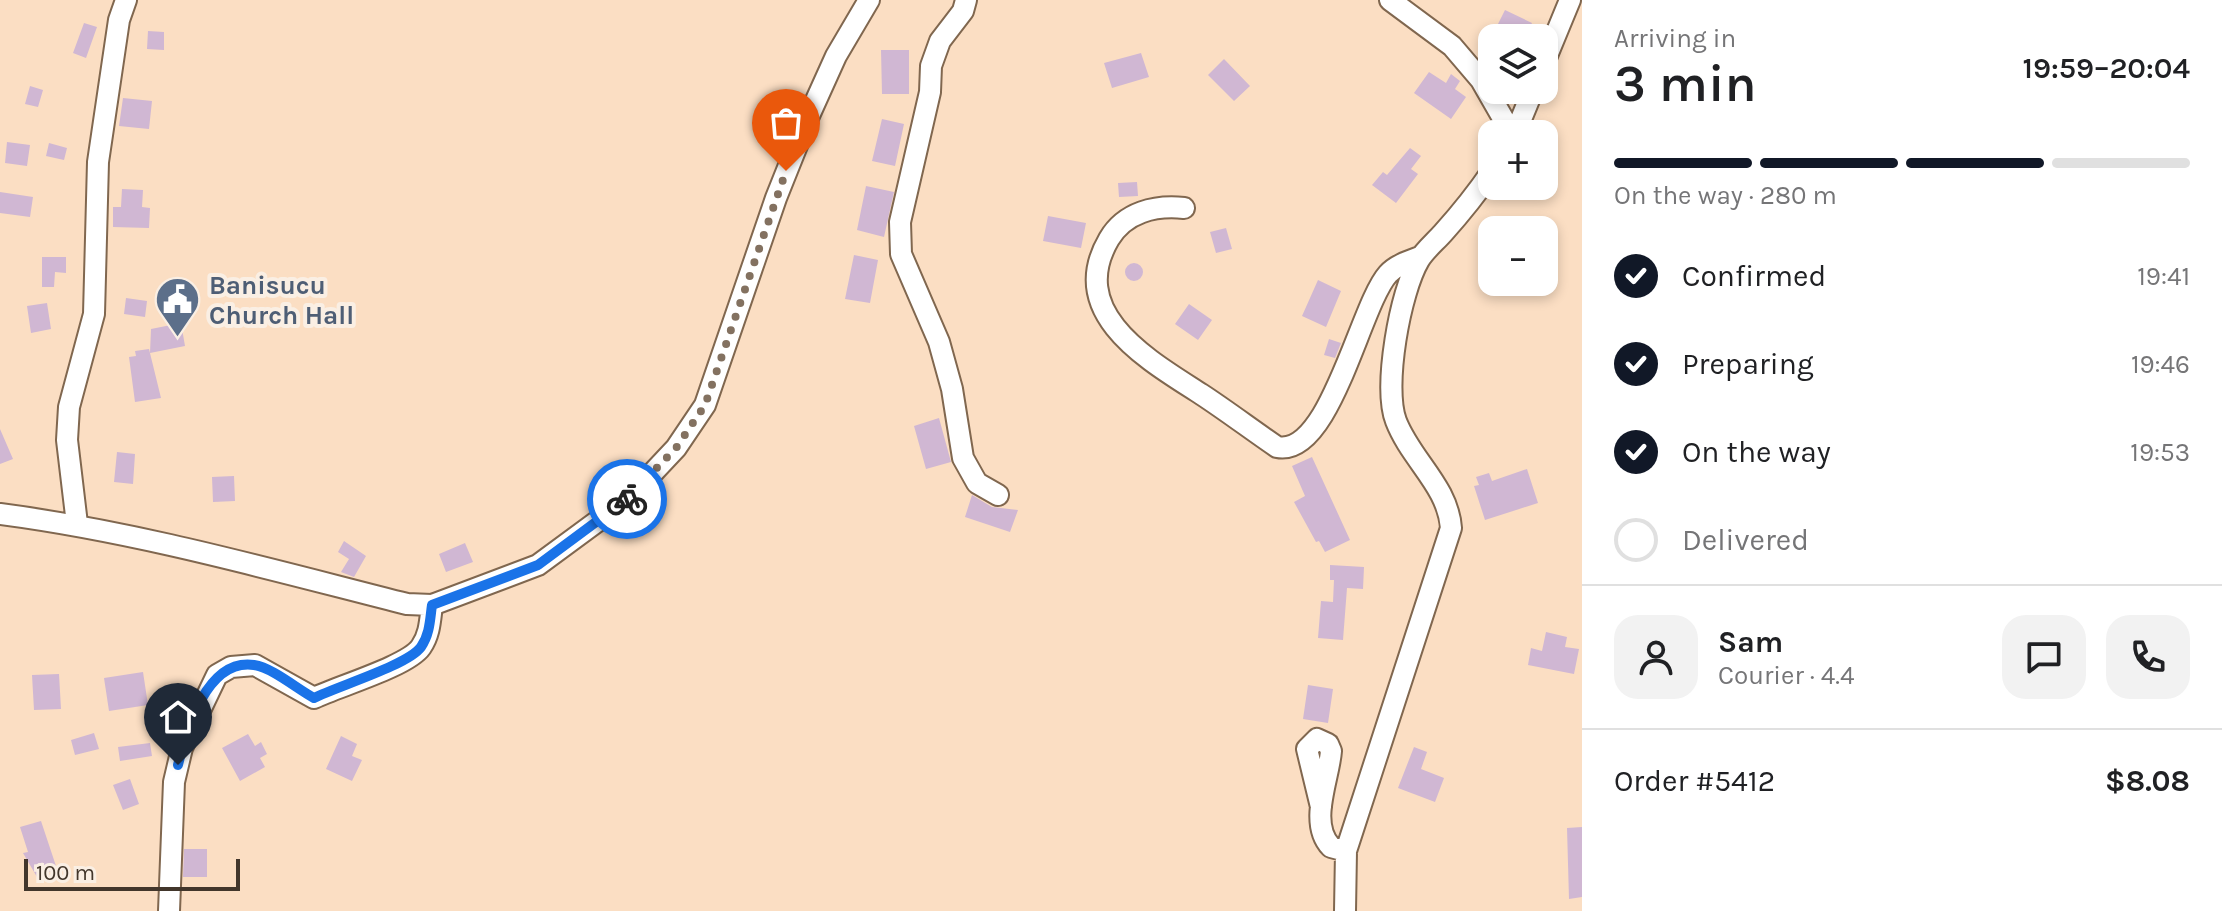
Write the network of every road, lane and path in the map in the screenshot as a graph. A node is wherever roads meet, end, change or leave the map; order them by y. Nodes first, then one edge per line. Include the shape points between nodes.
1 (126, 0) edge
2 (869, 0) edge
3 (966, 0) edge
4 (1390, 0) edge
5 (1570, 0) edge
6 (1558, 29) edge
7 (1505, 120) edge
8 (1478, 192) edge
9 (1184, 208) dead end
10 (1420, 257) junction
11 (998, 495) dead end
12 (0, 514) edge
13 (77, 524) junction
14 (432, 605) junction
15 (1321, 807) dead end
16 (1346, 851) junction
17 (169, 911) edge
18 (1345, 911) edge

1 - 13 street via 98,162 94,314 69,407 67,440
2 - 14 street via 808,118 705,405 676,448 629,498 538,565
3 - 11 street via 931,66 930,92 900,222 901,254 939,342 963,458 977,483
4 - 7 street via 1452,46
5 - 6 street
8 - 10 street
9 - 10 street via 1144,210 1110,237 1099,262 1107,316 1144,358 1286,449 1303,442 1329,401 1389,272
10 - 16 street via 1411,276 1389,395 1412,453 1446,499 1451,528
12 - 13 street
13 - 14 street via 407,604
14 - 17 street via 429,633 420,650 384,671 314,698 255,665 231,667 217,675 182,748 174,782
15 - 16 street via 1325,841
16 - 18 street

